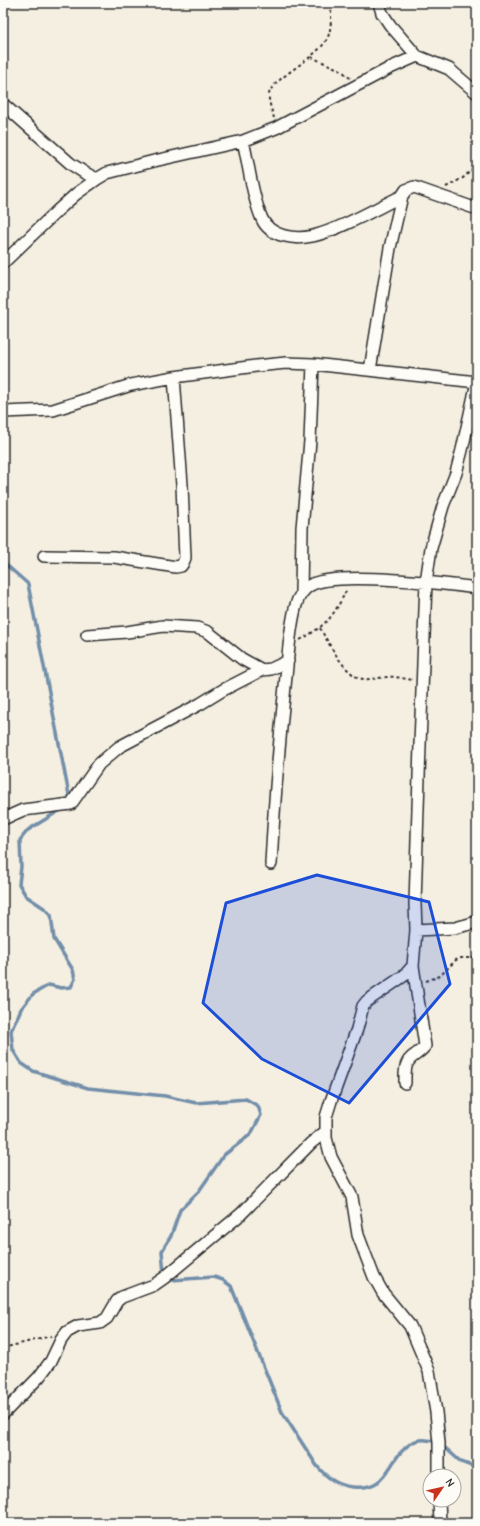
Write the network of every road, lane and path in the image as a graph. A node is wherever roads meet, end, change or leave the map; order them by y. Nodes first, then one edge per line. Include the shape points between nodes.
1 (331, 3) edge
2 (379, 3) edge
3 (417, 56) junction
4 (310, 57) junction
5 (359, 85) junction
6 (477, 93) edge
7 (3, 104) edge
8 (276, 128) junction
9 (243, 141) junction
10 (477, 164) edge
11 (97, 179) junction
12 (433, 194) junction
13 (402, 196) junction
14 (477, 209) edge
15 (3, 263) edge
16 (313, 364) junction
17 (370, 370) junction
18 (174, 377) junction
19 (477, 382) edge
20 (3, 412) edge
21 (44, 556) dead end
22 (352, 579) junction
23 (426, 582) junction
24 (477, 588) edge
25 (301, 594) junction
26 (320, 628) junction
27 (87, 635) dead end
28 (289, 647) junction
29 (288, 661) junction
30 (262, 670) junction
31 (422, 682) junction
32 (3, 819) edge
33 (270, 864) dead end
34 (477, 922) edge
35 (416, 930) junction
36 (477, 958) edge
37 (413, 966) junction
38 (417, 984) junction
39 (405, 1083) dead end
40 (326, 1132) junction
41 (67, 1332) junction
42 (3, 1348) edge
43 (3, 1414) edge
44 (439, 1468) edge
45 (439, 1508) edge
46 (440, 1523) edge

1 - 4 path via 331,27 327,39
2 - 3 street via 390,25
3 - 5 street
3 - 6 street via 449,69
4 - 5 path via 340,70
4 - 8 path via 271,87 269,96
5 - 8 street
7 - 11 street via 71,164
8 - 9 street
9 - 11 street via 107,173
9 - 13 street via 262,220 276,234 292,237 311,236 329,231
10 - 12 path via 463,178
11 - 15 street via 76,194
12 - 13 street via 414,187 406,190
12 - 14 street
13 - 17 street via 390,248
16 - 17 street
16 - 18 street via 286,363
16 - 25 street via 310,442 302,528
17 - 19 street
18 - 20 street via 131,385 52,410
18 - 21 street via 182,485 184,563 176,567 114,557
19 - 23 street via 456,473 442,506 431,548
22 - 23 street
22 - 25 street via 321,580
22 - 26 path via 336,610
23 - 24 street
23 - 31 street
25 - 28 street via 293,615
26 - 28 path
26 - 31 path via 339,659 356,677 370,680 388,677
27 - 30 street via 163,626 198,628 208,632 242,659
28 - 29 street
29 - 30 street
29 - 33 street
30 - 32 street via 119,747 99,764 71,804 23,810
31 - 35 street
34 - 35 street via 455,928
35 - 37 street
36 - 38 path via 456,960 440,976
37 - 38 street
37 - 40 street via 405,975 363,1006 326,1116
38 - 39 street via 425,1046 408,1061
40 - 41 street via 311,1143 240,1214 164,1278 154,1285 122,1297 100,1322 78,1326
40 - 44 street via 331,1157 352,1197 358,1235 374,1277 383,1293 410,1326 429,1371 436,1412
41 - 42 path
41 - 43 street via 39,1377
45 - 46 street

